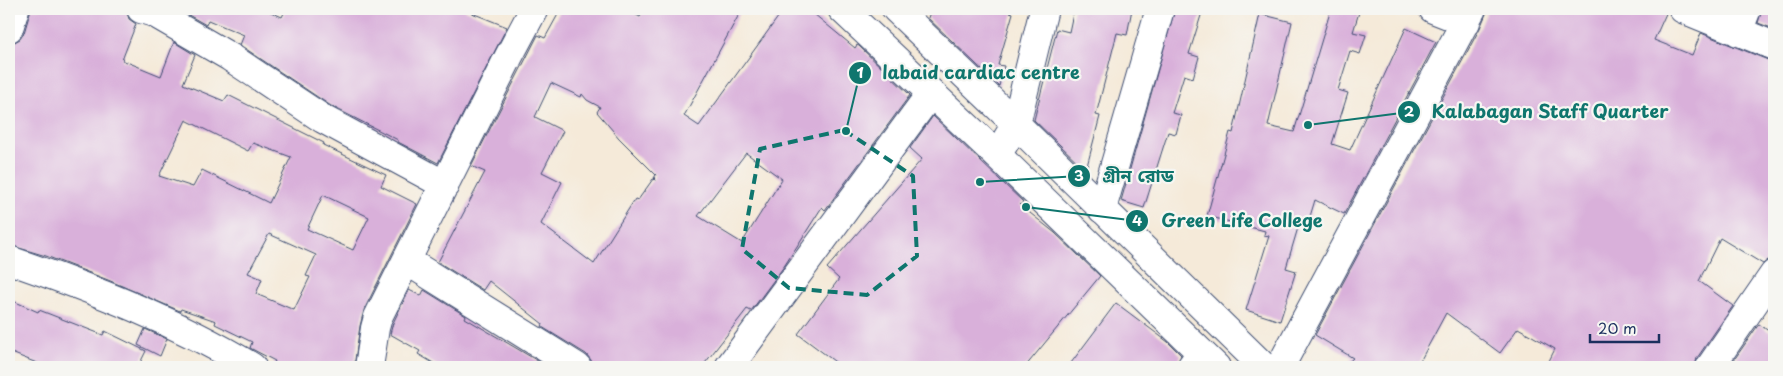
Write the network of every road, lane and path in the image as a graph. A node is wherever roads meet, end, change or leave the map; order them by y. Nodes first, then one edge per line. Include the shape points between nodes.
1 (15, 9) edge
2 (142, 9) edge
3 (534, 9) edge
4 (842, 9) edge
5 (896, 9) edge
6 (1044, 9) edge
7 (1160, 9) edge
8 (1433, 9) edge
9 (1683, 9) edge
10 (1469, 16) edge
11 (1743, 20) edge
12 (9, 28) edge
13 (1774, 46) edge
14 (931, 93) junction
15 (1016, 124) junction
16 (997, 155) junction
17 (445, 185) junction
18 (1102, 209) junction
19 (9, 260) edge
20 (407, 261) junction
21 (1774, 274) edge
22 (1203, 362) edge
23 (252, 367) edge
24 (369, 367) edge
25 (577, 367) edge
26 (729, 367) edge
27 (1264, 367) edge
28 (1280, 367) edge
29 (1710, 367) edge

1 - 12 street
2 - 17 street via 230,57 323,119
3 - 17 street
4 - 14 street
5 - 15 street
6 - 15 street
7 - 18 street
8 - 10 street
9 - 11 street
10 - 28 street
11 - 13 street
14 - 16 street
14 - 26 street
15 - 16 street
15 - 18 street
16 - 22 street
17 - 20 street
18 - 27 street
19 - 23 street via 158,317
20 - 24 street via 378,317
20 - 25 street
21 - 29 street

